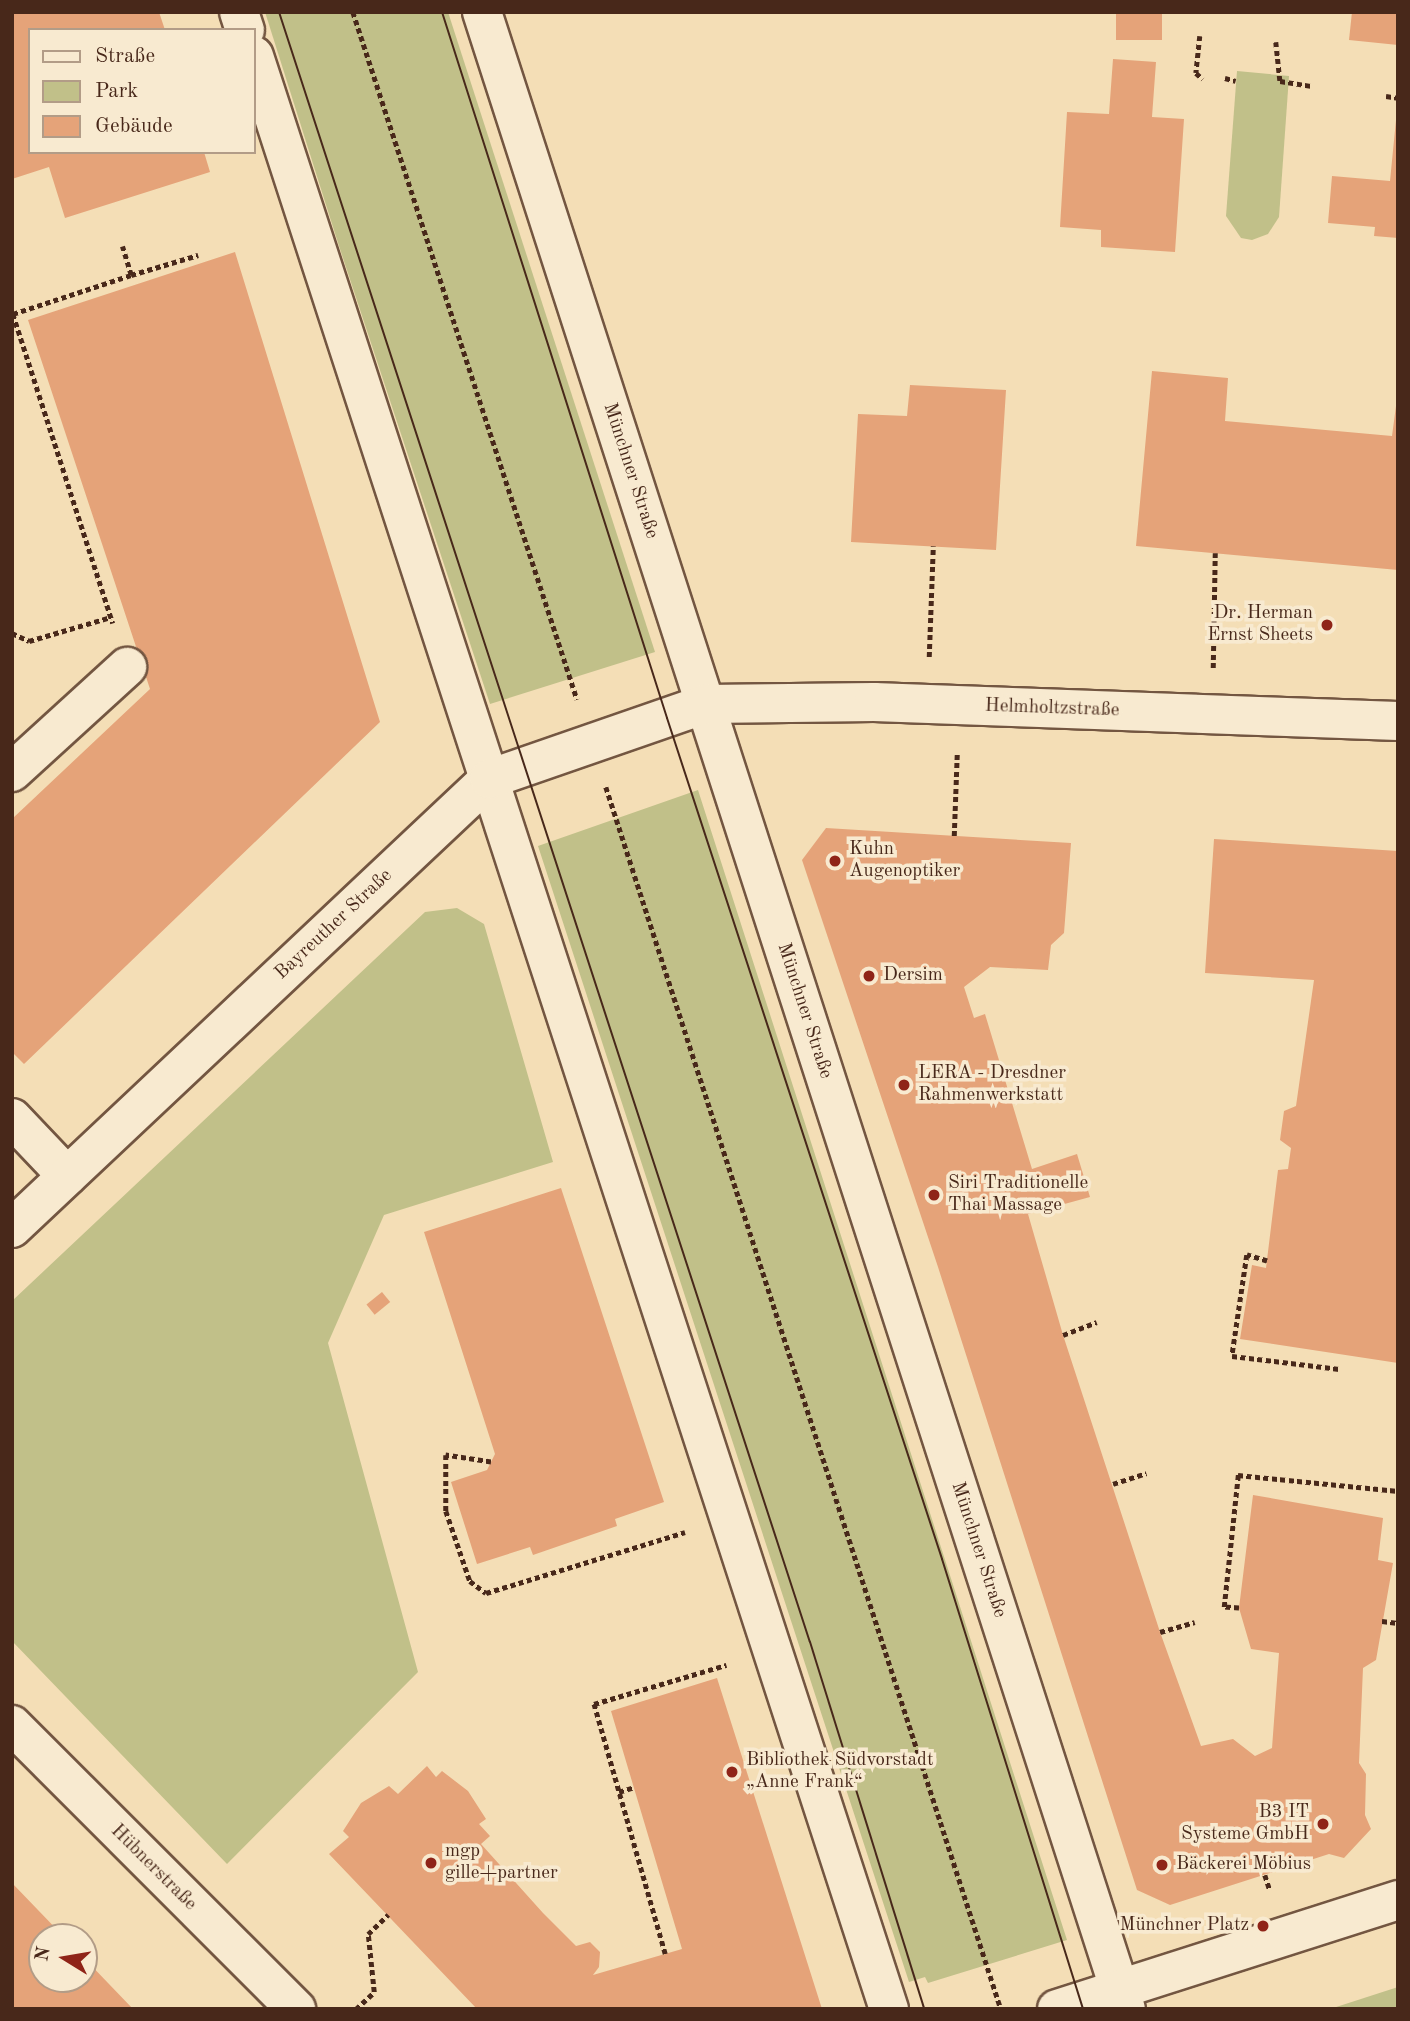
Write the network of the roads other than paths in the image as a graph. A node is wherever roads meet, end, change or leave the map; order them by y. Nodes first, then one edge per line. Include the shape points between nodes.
1 (482, 12) edge
2 (256, 62) edge
3 (127, 667) dead end
4 (706, 705) junction
5 (1398, 721) edge
6 (12, 772) edge
7 (489, 779) junction
8 (12, 1118) edge
9 (67, 1177) junction
10 (12, 1228) edge
11 (12, 1725) edge
12 (1398, 1900) edge
13 (1123, 1999) edge
14 (296, 2009) edge
15 (889, 2009) edge
16 (1057, 2009) edge

1 - 4 street, Münchner Straße
2 - 7 street
3 - 6 street
4 - 5 street, Helmholtzstraße via 943,705
4 - 7 street, Bayreuther Straße
4 - 13 street, Münchner Straße
7 - 9 street, Bayreuther Straße
7 - 15 street
8 - 9 street
9 - 10 street, Bayreuther Straße
11 - 14 street, Hübnerstraße
12 - 13 street
13 - 16 street

